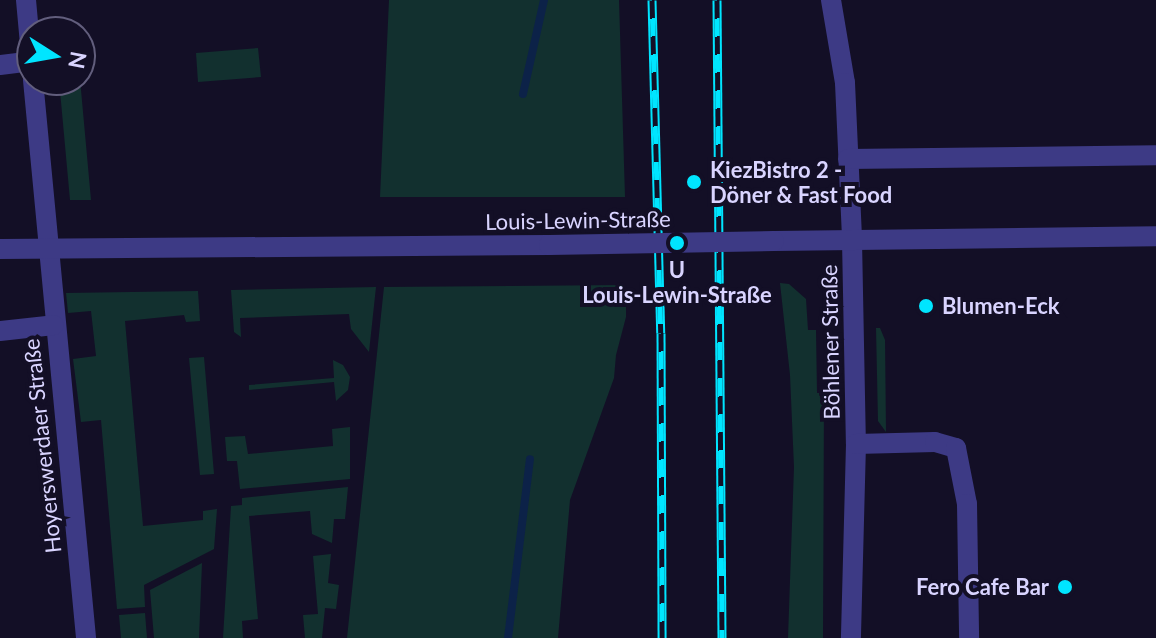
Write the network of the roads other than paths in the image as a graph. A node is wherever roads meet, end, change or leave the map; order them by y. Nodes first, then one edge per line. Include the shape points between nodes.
1 (831, 0) edge
2 (35, 96) edge
3 (1156, 155) edge
4 (848, 159) junction
5 (1156, 236) edge
6 (852, 240) junction
7 (0, 249) edge
8 (49, 249) junction
9 (54, 325) junction
10 (0, 331) edge
11 (856, 444) junction
12 (86, 638) edge
13 (851, 638) edge
14 (969, 638) edge

1 - 4 street, Böhlener Straße via 845,83
2 - 8 street, Hoyerswerdaer Straße
3 - 4 street
4 - 6 street, Böhlener Straße
5 - 6 street, Louis-Lewin-Straße
6 - 8 street, Louis-Lewin-Straße, bridge
6 - 11 street, Böhlener Straße
7 - 8 street, Louis-Lewin-Straße
8 - 9 street, Hoyerswerdaer Straße
9 - 10 street
9 - 12 street, Hoyerswerdaer Straße
11 - 13 street, Böhlener Straße
11 - 14 street, Böhlener Straße via 935,442 956,448 967,504

